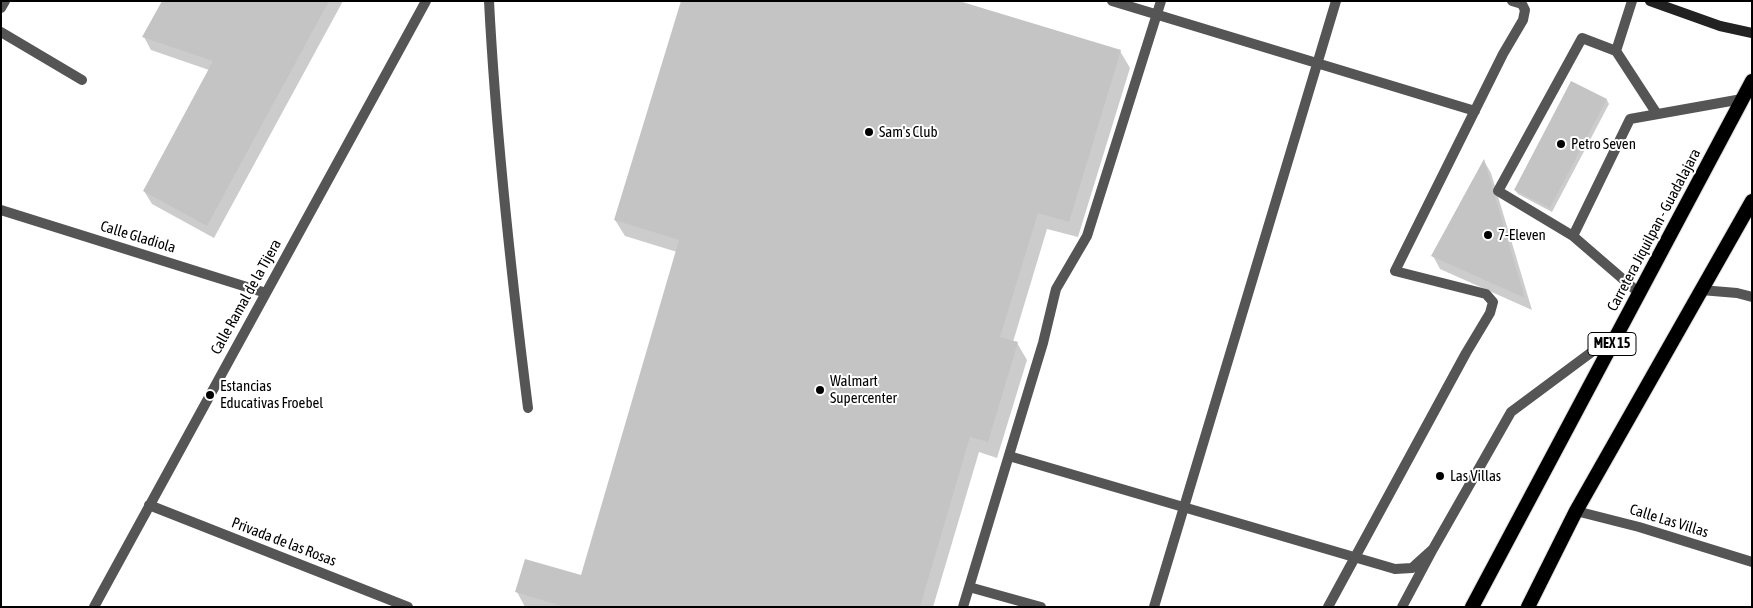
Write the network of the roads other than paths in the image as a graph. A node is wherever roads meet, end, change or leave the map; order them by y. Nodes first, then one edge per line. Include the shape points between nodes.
1 (5, 1) edge
2 (426, 1) edge
3 (489, 1) edge
4 (1112, 1) edge
5 (1161, 1) edge
6 (1336, 1) edge
7 (1512, 1) edge
8 (1632, 1) edge
9 (1650, 1) edge
10 (1, 8) edge
11 (1156, 15) junction
12 (1, 32) edge
13 (1752, 33) edge
14 (1616, 52) junction
15 (1317, 63) junction
16 (82, 80) dead end
17 (1752, 81) edge
18 (1742, 100) junction
19 (1475, 110) junction
20 (1657, 114) junction
21 (1752, 201) edge
22 (1, 210) edge
23 (1573, 236) junction
24 (1701, 290) junction
25 (1639, 292) junction
26 (266, 293) junction
27 (1752, 298) edge
28 (1618, 332) junction
29 (528, 408) dead end
30 (1009, 456) junction
31 (149, 505) junction
32 (1184, 507) junction
33 (1576, 511) junction
34 (1433, 549) junction
35 (1355, 558) junction
36 (1752, 562) edge
37 (969, 587) junction
38 (94, 607) edge
39 (408, 607) edge
40 (963, 607) edge
41 (1041, 607) edge
42 (1154, 607) edge
43 (1328, 607) edge
44 (1402, 607) edge
45 (1472, 607) edge
46 (1528, 607) edge

1 - 10 street
2 - 26 street, Calle Ramal de la Tijera
3 - 29 street via 511,274
4 - 11 street
5 - 11 street
6 - 15 street
7 - 19 street via 1522,4 1524,20
8 - 14 street
9 - 13 main road via 1720,26
11 - 15 street
11 - 30 street via 1087,236 1056,289
12 - 16 street
14 - 20 street
14 - 23 street via 1582,38 1498,191
15 - 19 street
15 - 32 street
17 - 18 highway, Carretera Jiquilpan - Guadalajara / MEX 15
18 - 20 street
18 - 25 highway, Carretera Jiquilpan - Guadalajara / MEX 15
19 - 35 street via 1395,271 1486,294 1493,302 1490,313
20 - 23 street via 1630,119
21 - 24 highway
22 - 26 street, Calle Gladiola
23 - 25 street
24 - 27 street via 1737,293
24 - 33 highway
25 - 28 highway, Carretera Jiquilpan - Guadalajara / MEX 15
26 - 31 street, Calle Ramal de la Tijera
28 - 34 street via 1511,412
28 - 45 highway, Carretera Jiquilpan - Guadalajara / MEX 15
30 - 32 street
30 - 37 street
31 - 38 street, Calle Ramal de la Tijera
31 - 39 street, Privada de las Rosas
32 - 35 street
32 - 42 street
33 - 36 street, Calle Las Villas
33 - 46 highway
34 - 35 street via 1412,568 1395,569
34 - 44 street
35 - 43 street
37 - 40 street
37 - 41 street

